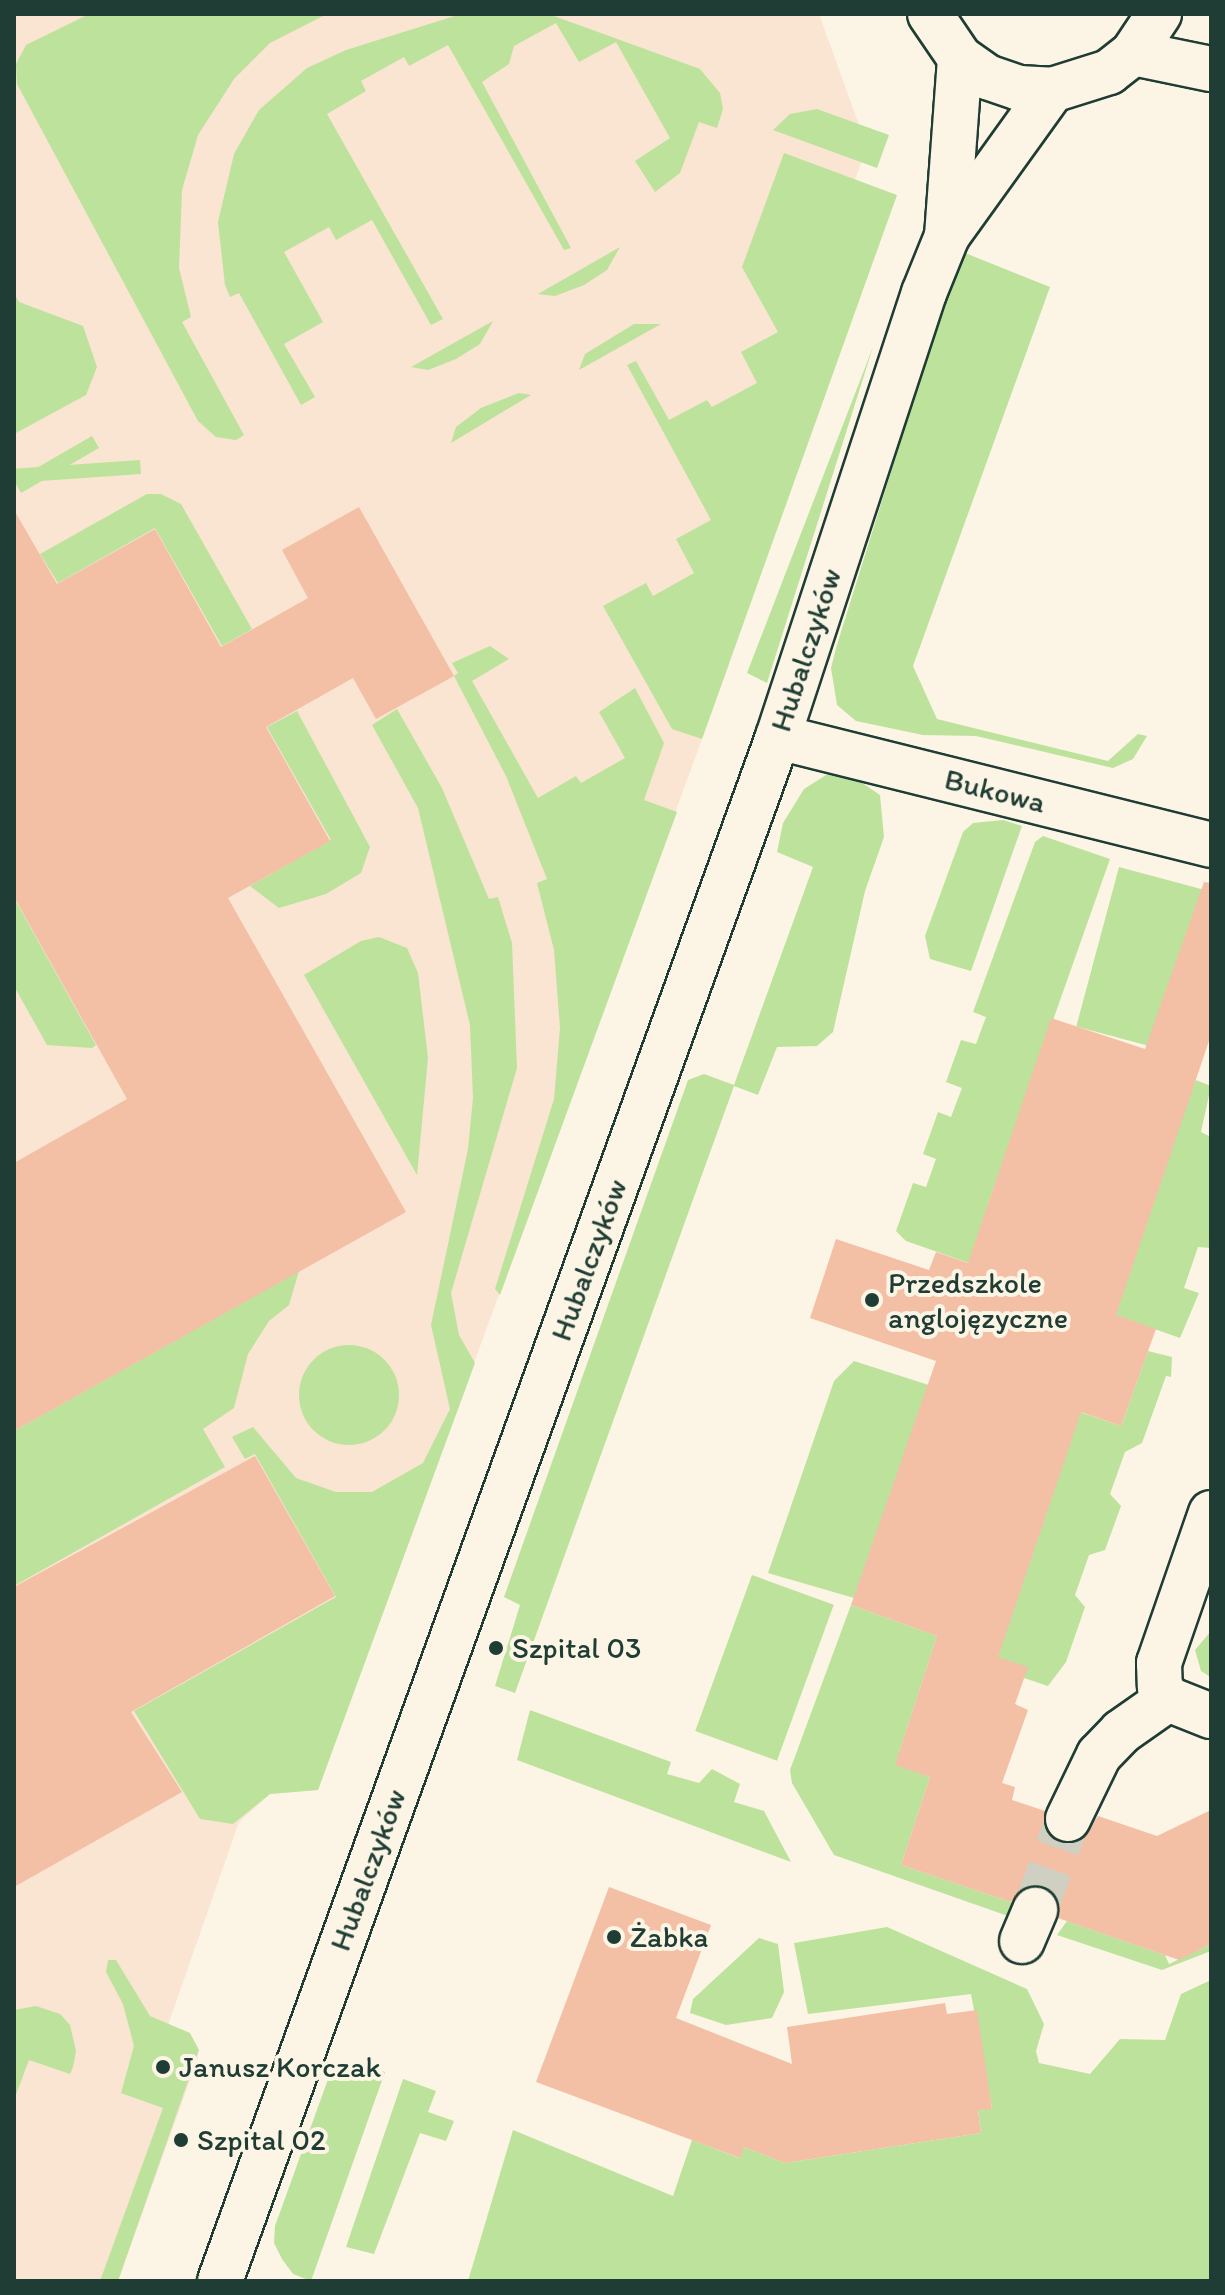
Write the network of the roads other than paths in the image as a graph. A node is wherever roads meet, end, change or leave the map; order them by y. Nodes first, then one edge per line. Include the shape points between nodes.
1 (930, 14) edge
2 (1159, 14) edge
3 (1133, 53) junction
4 (960, 58) junction
5 (1211, 69) edge
6 (1052, 90) junction
7 (947, 236) junction
8 (778, 737) junction
9 (1211, 845) edge
10 (1211, 1513) edge
11 (1168, 1699) junction
12 (1211, 1716) edge
13 (1068, 1819) tunnel mouth
14 (229, 2278) edge

1 - 4 street
2 - 3 street
3 - 5 street
3 - 6 street via 1109,72
4 - 6 street via 998,80
4 - 7 street, Hubalczyków
6 - 7 street, Hubalczyków
7 - 8 street, Hubalczyków
8 - 9 street, Bukowa
8 - 14 street, Hubalczyków
10 - 11 street via 1159,1663 1160,1687
11 - 12 street
11 - 13 street via 1099,1755

